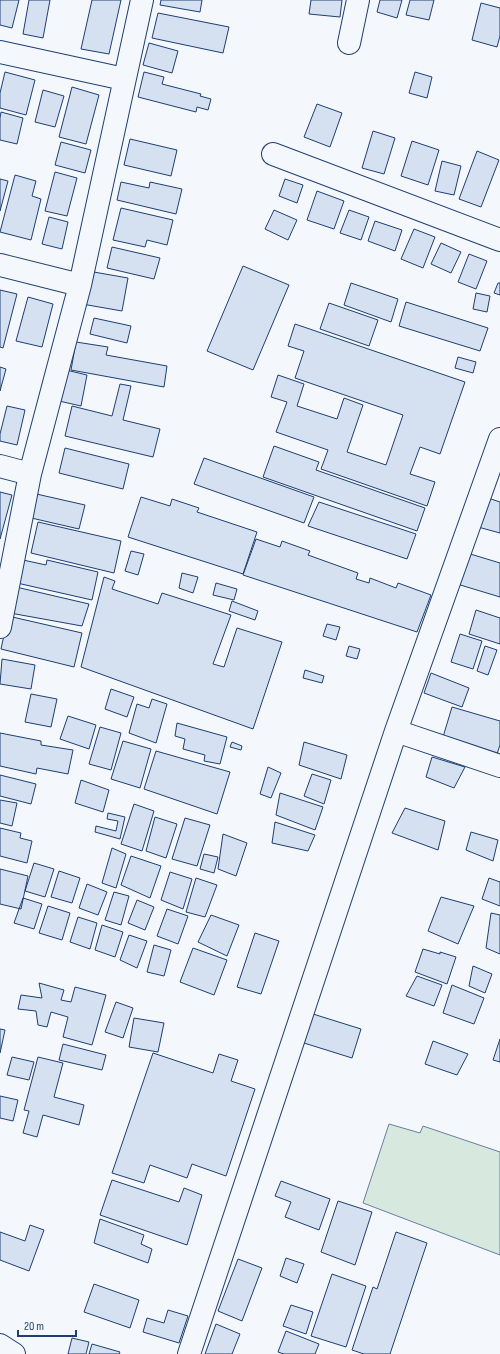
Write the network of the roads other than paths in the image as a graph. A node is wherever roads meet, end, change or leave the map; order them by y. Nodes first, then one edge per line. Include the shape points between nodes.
1 (142, 0) edge
2 (358, 0) edge
3 (349, 43) dead end
4 (0, 52) edge
5 (124, 79) junction
6 (273, 154) dead end
7 (500, 240) edge
8 (0, 265) edge
9 (80, 285) junction
10 (500, 438) edge
11 (0, 466) edge
12 (30, 474) junction
13 (0, 628) edge
14 (396, 731) junction
15 (500, 766) edge
16 (0, 1345) edge
17 (14, 1354) edge
18 (189, 1354) edge

1 - 5 street
2 - 3 street
4 - 5 street
5 - 9 street
6 - 7 street
8 - 9 street
9 - 12 street
10 - 14 street
11 - 12 street
12 - 13 street
14 - 15 street
14 - 18 street
16 - 17 street

